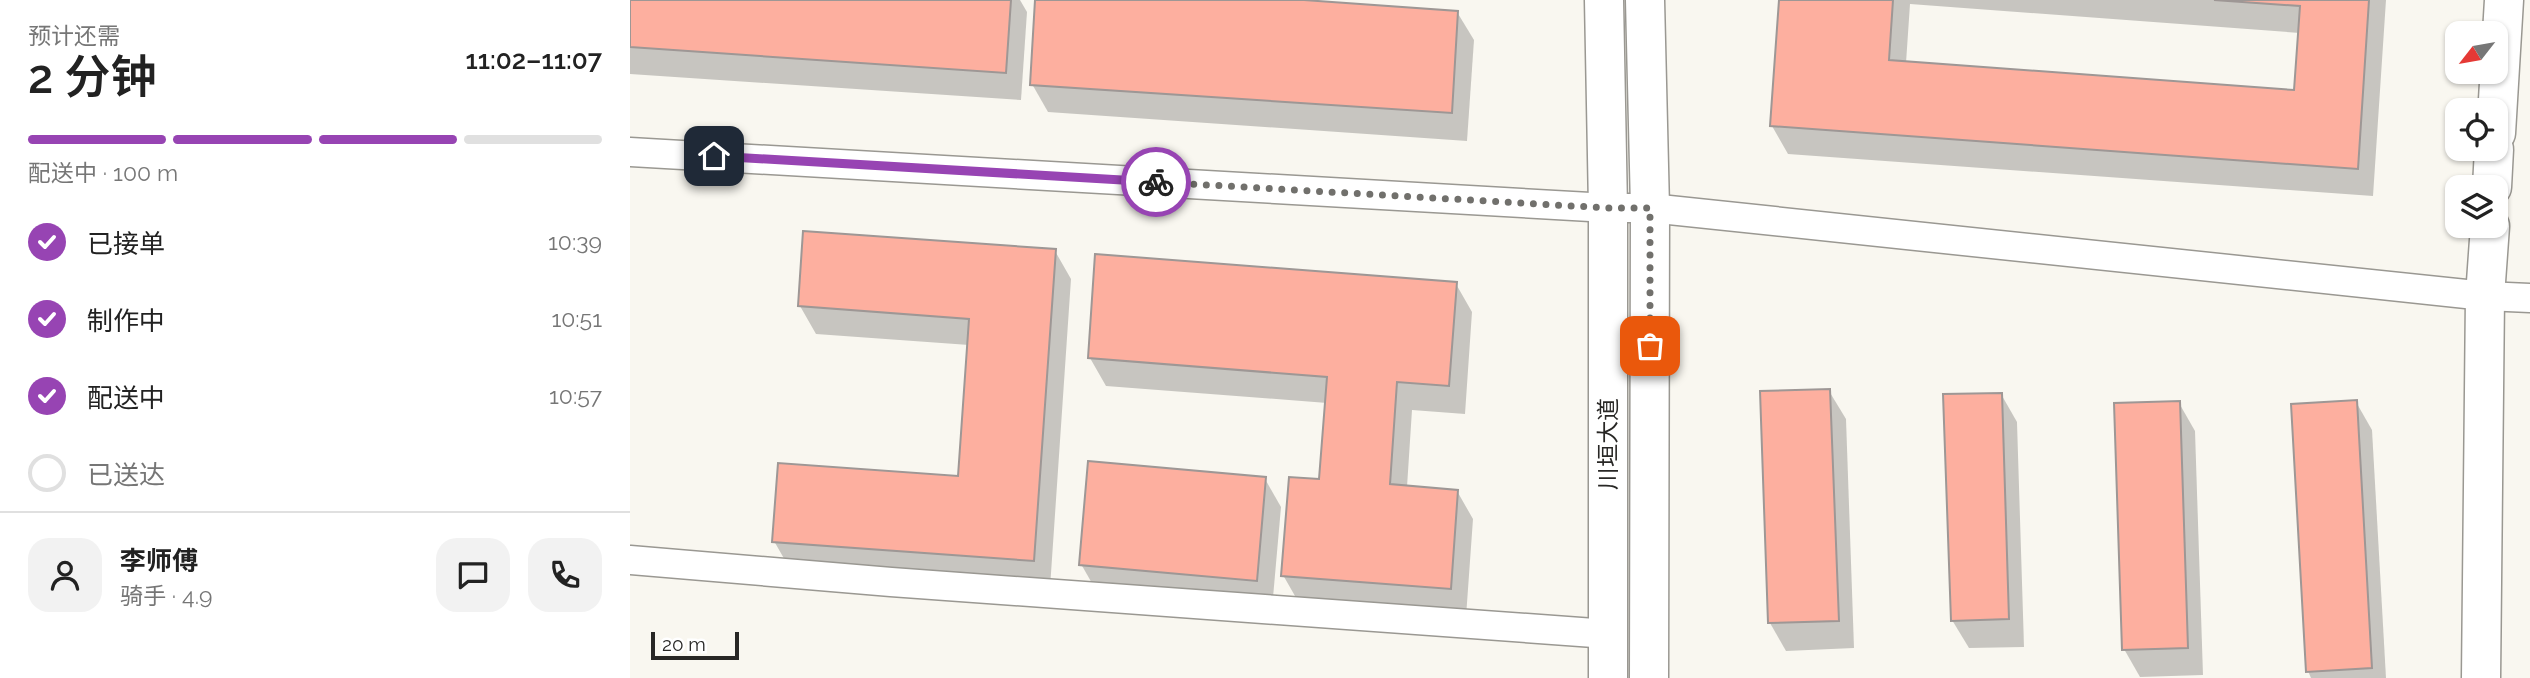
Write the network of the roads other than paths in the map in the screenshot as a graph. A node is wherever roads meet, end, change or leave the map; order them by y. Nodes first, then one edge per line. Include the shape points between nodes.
1 (1604, 0) edge
2 (1645, 0) edge
3 (2504, 0) edge
4 (2498, 98) edge
5 (630, 152) edge
6 (1608, 208) junction
7 (1650, 208) junction
8 (2489, 238) edge
9 (2485, 296) junction
10 (2530, 298) edge
11 (630, 560) edge
12 (1608, 634) junction
13 (1608, 678) edge
14 (1650, 678) edge
15 (2481, 678) edge

1 - 6 main road, 川垣大道
2 - 7 main road, 川垣大道
3 - 4 main road
5 - 6 street
6 - 7 street
6 - 12 main road, 川垣大道
7 - 9 street
7 - 14 main road, 川垣大道
8 - 9 main road
9 - 10 street
9 - 15 main road
11 - 12 street
12 - 13 main road, 川垣大道

